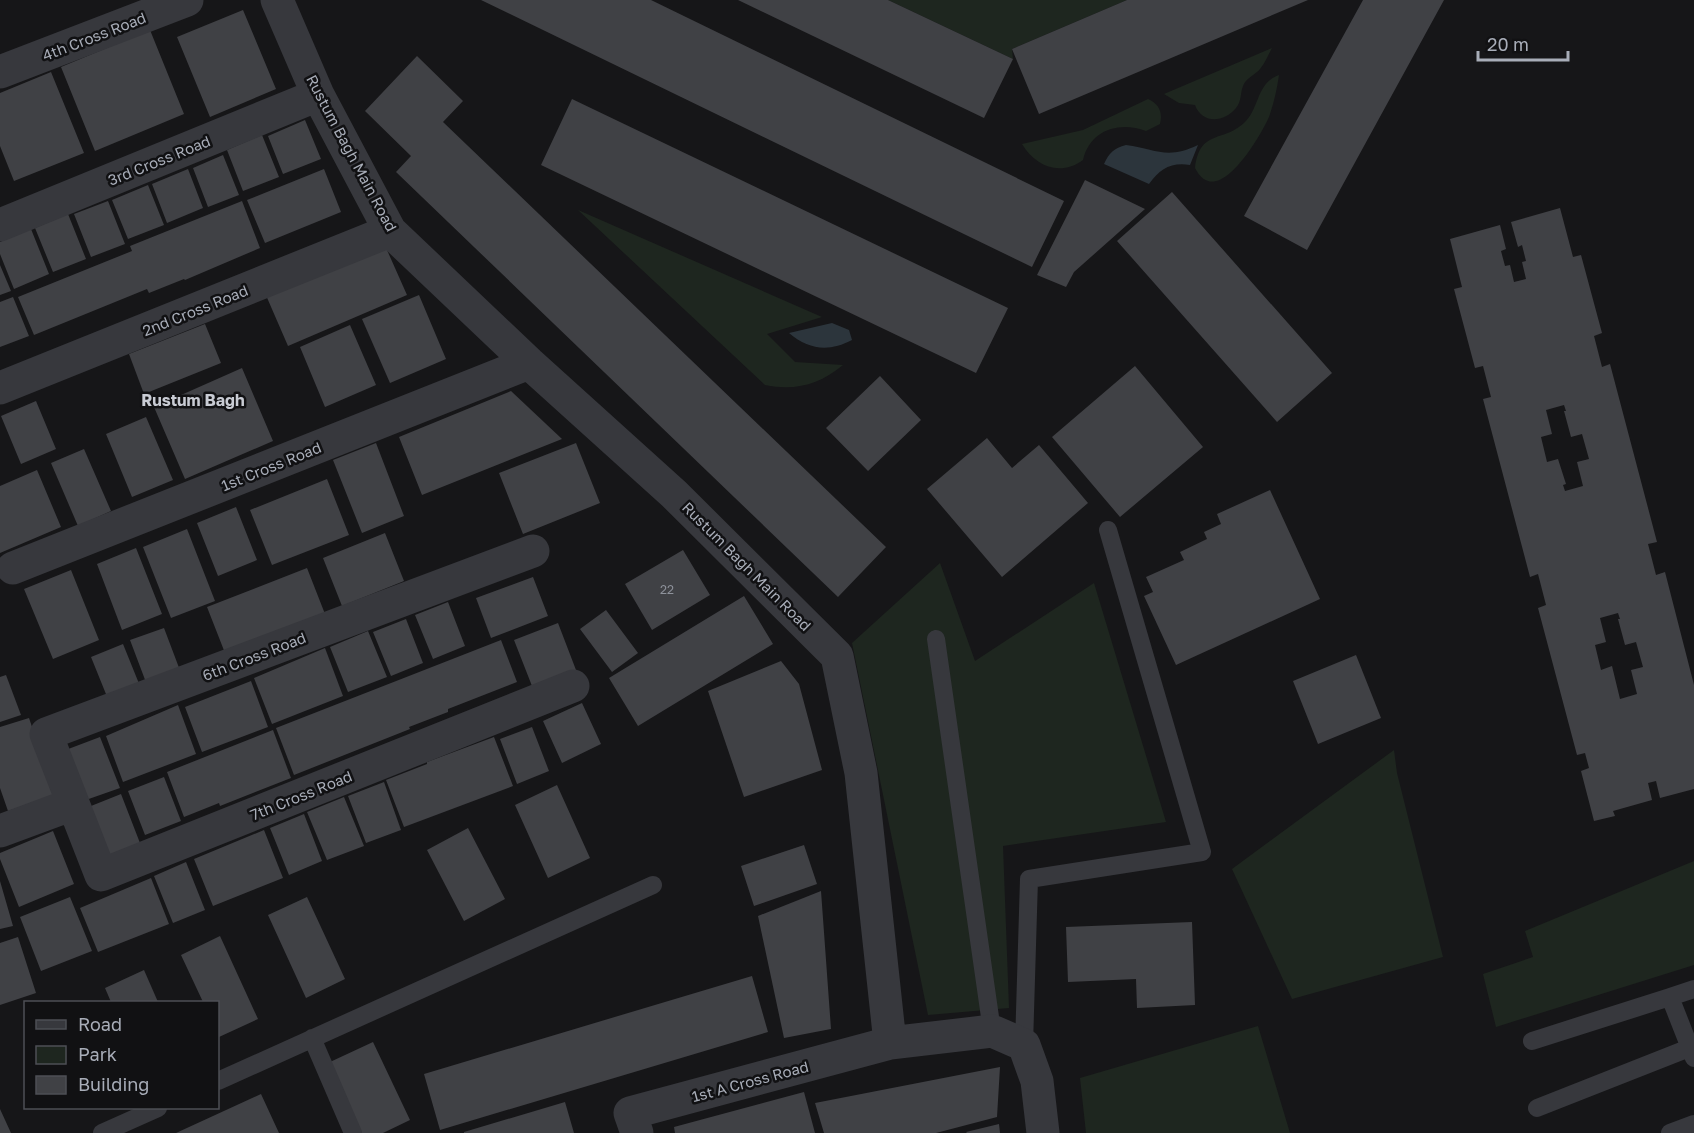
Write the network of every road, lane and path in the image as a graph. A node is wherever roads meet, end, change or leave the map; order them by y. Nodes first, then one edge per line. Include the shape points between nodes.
1 (187, 0) edge
2 (277, 0) edge
3 (0, 72) edge
4 (318, 95) junction
5 (0, 225) edge
6 (390, 231) junction
7 (529, 363) junction
8 (0, 388) edge
9 (1107, 530) dead end
10 (533, 551) dead end
11 (13, 568) dead end
12 (936, 639) dead end
13 (573, 686) dead end
14 (73, 804) junction
15 (3, 820) edge
16 (653, 885) dead end
17 (1694, 989) edge
18 (1670, 997) junction
19 (992, 1031) junction
20 (312, 1038) junction
21 (1532, 1041) dead end
22 (890, 1043) junction
23 (1024, 1046) junction
24 (1692, 1051) edge
25 (219, 1081) edge
26 (1537, 1108) dead end
27 (154, 1109) edge
28 (1694, 1124) edge
29 (102, 1133) edge
30 (353, 1133) edge
31 (637, 1133) edge
32 (1043, 1133) edge
33 (1670, 1133) edge

1 - 3 street, 4th Cross Road
2 - 4 street, Rustum Bagh Main Road
4 - 5 street, 3rd Cross Road
4 - 6 street, Rustum Bagh Main Road
6 - 7 street, Rustum Bagh Main Road
6 - 8 street, 2nd Cross Road
7 - 11 street, 1st Cross Road
7 - 22 street, Rustum Bagh Main Road via 674,494 837,656 861,773
9 - 23 lane via 1202,852 1029,879
10 - 14 street, 6th Cross Road via 46,734
12 - 19 lane
13 - 14 street, 7th Cross Road via 101,875
14 - 15 street
16 - 20 lane
17 - 18 lane
18 - 21 lane
18 - 24 lane
19 - 22 street
19 - 23 street
20 - 25 lane
20 - 30 lane
22 - 31 street, 1st A Cross Road via 630,1113
23 - 32 street via 1038,1081
24 - 26 lane
27 - 29 lane
28 - 33 lane

